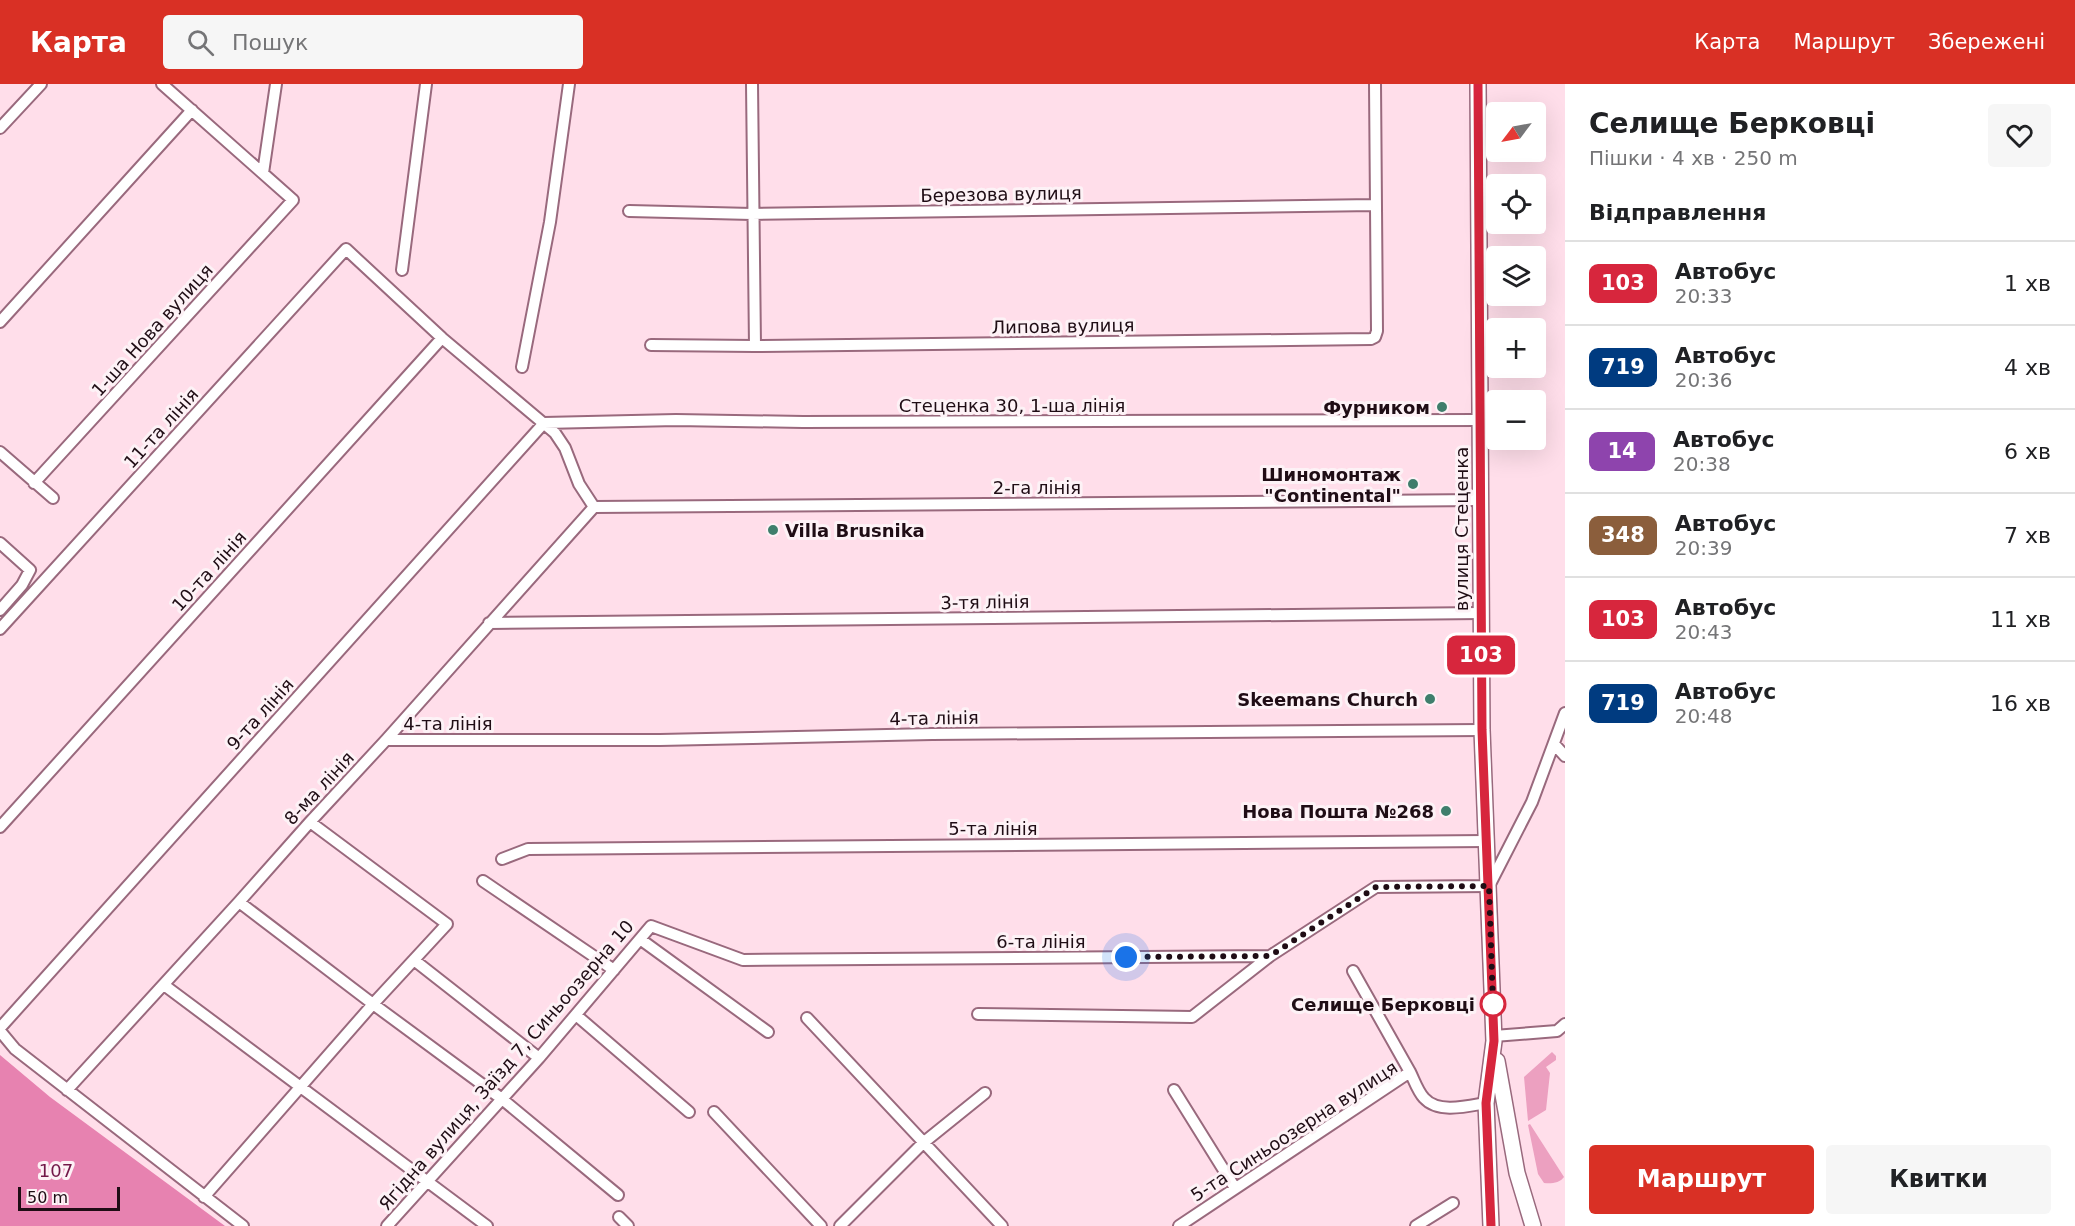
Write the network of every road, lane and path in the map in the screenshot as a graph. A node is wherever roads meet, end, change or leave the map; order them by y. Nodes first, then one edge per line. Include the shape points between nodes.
1 (41, 84) edge
2 (162, 84) edge
3 (276, 84) edge
4 (426, 84) edge
5 (569, 84) edge
6 (752, 84) edge
7 (1375, 84) edge
8 (1478, 84) edge
9 (192, 110) junction
10 (0, 128) edge
11 (263, 173) junction
12 (1374, 205) junction
13 (629, 211) dead end
14 (752, 214) junction
15 (402, 270) dead end
16 (0, 322) edge
17 (442, 338) junction
18 (651, 345) dead end
19 (755, 346) junction
20 (522, 367) dead end
21 (1480, 420) junction
22 (544, 423) junction
23 (0, 452) edge
24 (34, 483) junction
25 (53, 498) dead end
26 (1481, 500) junction
27 (594, 507) junction
28 (0, 543) edge
29 (0, 610) edge
30 (1481, 613) junction
31 (489, 623) junction
32 (0, 629) edge
33 (1565, 713) edge
34 (1482, 730) junction
35 (386, 740) junction
36 (1554, 744) junction
37 (1565, 756) edge
38 (310, 822) junction
39 (0, 827) edge
40 (1487, 841) junction
41 (502, 860) dead end
42 (483, 881) dead end
43 (1489, 886) junction
44 (239, 902) junction
45 (651, 926) joint
46 (640, 939) junction
47 (1270, 956) junction
48 (414, 960) junction
49 (614, 970) junction
50 (1353, 971) dead end
51 (164, 985) junction
52 (373, 1004) junction
53 (978, 1014) dead end
54 (576, 1015) junction
55 (807, 1018) dead end
56 (1565, 1024) edge
57 (0, 1030) edge
58 (768, 1032) dead end
59 (1494, 1041) junction
60 (539, 1058) junction
61 (1410, 1072) junction
62 (301, 1086) junction
63 (67, 1090) junction
64 (1174, 1090) dead end
65 (985, 1093) dead end
66 (502, 1099) junction
67 (1486, 1103) junction
68 (689, 1112) dead end
69 (714, 1112) dead end
70 (923, 1143) junction
71 (428, 1180) junction
72 (1235, 1188) junction
73 (618, 1195) dead end
74 (204, 1197) junction
75 (1454, 1203) dead end
76 (619, 1217) dead end
77 (243, 1226) edge
78 (387, 1226) edge
79 (487, 1226) edge
80 (628, 1226) edge
81 (821, 1226) edge
82 (840, 1226) edge
83 (1002, 1226) edge
84 (1179, 1226) edge
85 (1416, 1226) edge
86 (1491, 1226) edge
87 (1533, 1226) edge

1 - 10 street
2 - 9 street
3 - 11 street
4 - 15 street
5 - 20 street via 550,222
6 - 14 street
7 - 12 street
8 - 21 main road, вулиця Стеценка
9 - 11 street
9 - 16 street
11 - 24 street, 1-ша Нова вулиця via 293,200
12 - 14 street, Березова вулиця
12 - 19 street, Липова вулиця via 1377,331 1371,339
13 - 14 street, Березова вулиця
14 - 19 street
17 - 22 street
17 - 32 street, 11-та лінія via 346,249
17 - 39 street, 10-та лінія
18 - 19 street, Липова вулиця
21 - 22 street, Стеценка 30, 1-ша лінія
21 - 26 main road, вулиця Стеценка
22 - 27 street via 565,448 579,484
22 - 57 street, 9-та лінія
23 - 24 street
24 - 25 street
26 - 27 street, 2-га лінія
26 - 30 main road, вулиця Стеценка
27 - 31 street, 8-ма лінія
28 - 29 street via 30,570
30 - 31 street, 3-тя лінія
30 - 34 main road, вулиця Стеценка
31 - 35 street, 8-ма лінія
33 - 36 street
34 - 35 street, 4-та лінія
34 - 40 main road, вулиця Стеценка
35 - 38 street, 8-ма лінія
36 - 37 street
36 - 43 street via 1532,802
38 - 44 street, 8-ма лінія
38 - 48 street via 447,924
40 - 41 street, 5-та лінія via 528,849
40 - 43 main road, вулиця Стеценка
42 - 49 street
43 - 47 street via 1376,887
43 - 59 main road, вулиця Стеценка
44 - 51 street, 8-ма лінія
44 - 52 street
45 - 46 street, Ягідна вулиця, Заїзд 7, Синьоозерна 10
45 - 47 street, 6-та лінія via 743,960
46 - 49 street, Ягідна вулиця, Заїзд 7, Синьоозерна 10
46 - 58 street
47 - 53 street via 1192,1017
48 - 52 street
48 - 60 street
49 - 54 street, Ягідна вулиця, Заїзд 7, Синьоозерна 10
50 - 61 street
51 - 62 street
51 - 63 street, 8-ма лінія
52 - 62 street
52 - 66 street
54 - 60 street, Ягідна вулиця, Заїзд 7, Синьоозерна 10
54 - 68 street
55 - 70 street
56 - 59 street via 1557,1031
57 - 63 street via 15,1049
59 - 67 main road, вулиця Стеценка
59 - 87 main road, вулиця Стеценка via 1516,1173
60 - 66 street, Ягідна вулиця, Заїзд 7, Синьоозерна 10
61 - 67 street, 5-та Синьоозерна вулиця via 1424,1100 1440,1107
61 - 72 street, 5-та Синьоозерна вулиця
62 - 71 street
62 - 74 street
63 - 74 street
64 - 72 street
65 - 70 street
66 - 71 street, Ягідна вулиця, Заїзд 7, Синьоозерна 10
66 - 73 street
67 - 86 main road, вулиця Стеценка
69 - 81 street
70 - 82 street
70 - 83 street
71 - 78 street, Ягідна вулиця, Заїзд 7, Синьоозерна 10
71 - 79 street
72 - 84 street, 5-та Синьоозерна вулиця
74 - 77 street
75 - 85 street
76 - 80 street

